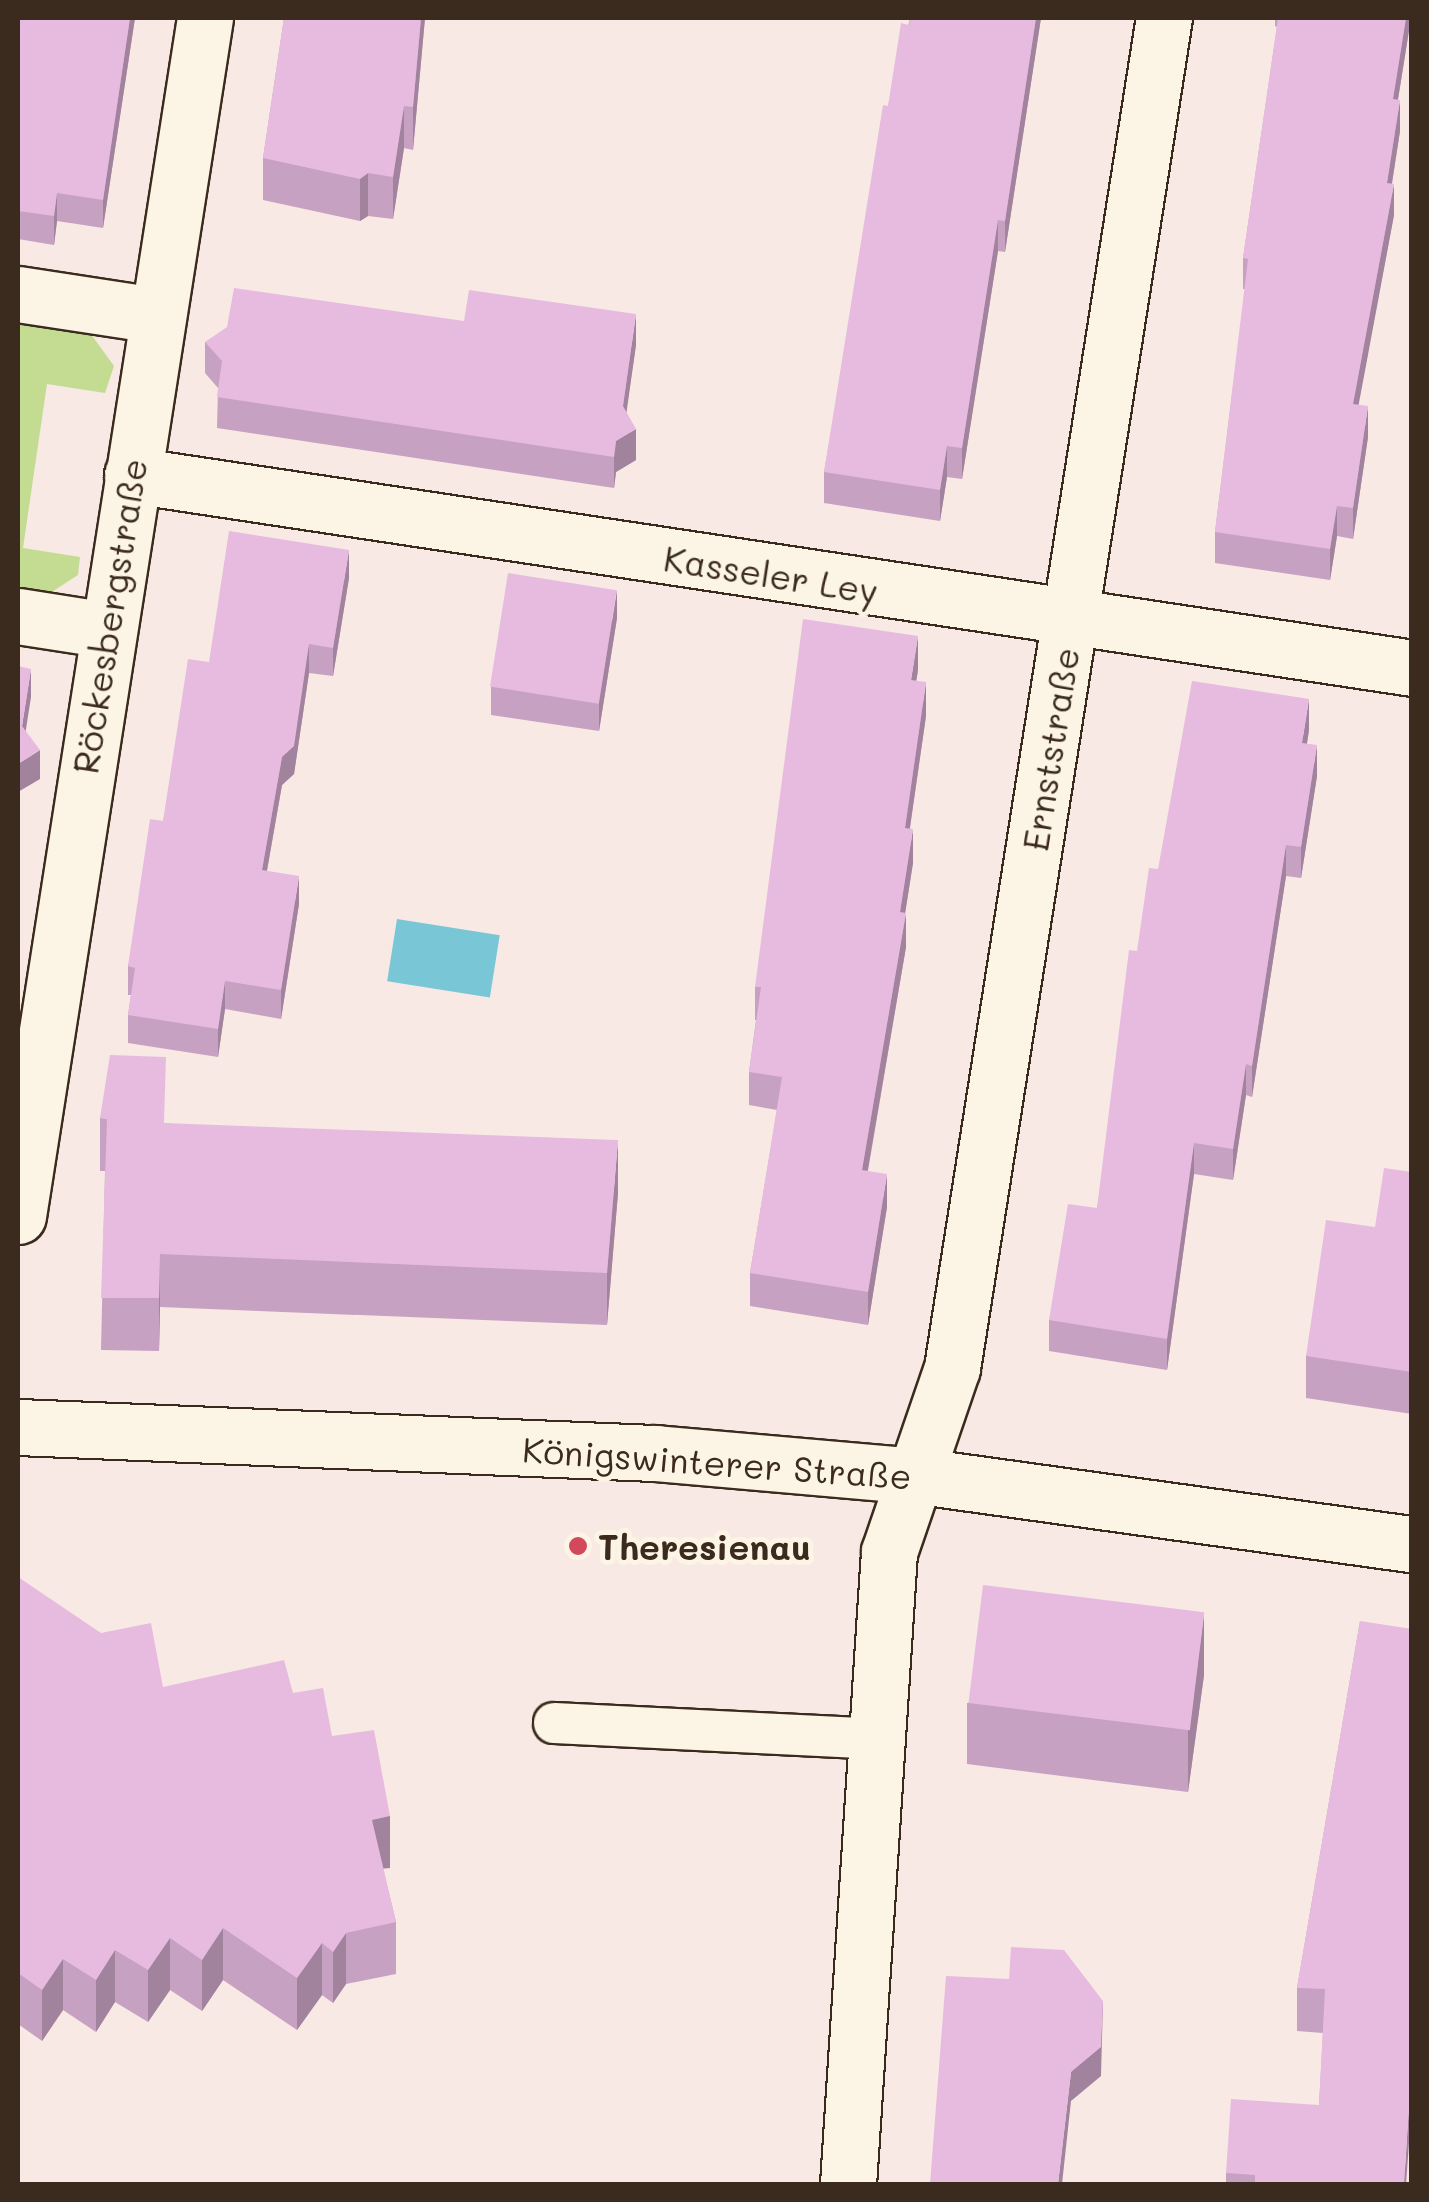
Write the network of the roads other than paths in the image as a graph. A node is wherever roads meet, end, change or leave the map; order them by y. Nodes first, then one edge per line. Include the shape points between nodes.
1 (204, 18) edge
2 (1164, 18) edge
3 (18, 294) edge
4 (155, 315) junction
5 (132, 475) junction
6 (18, 616) edge
7 (1070, 621) junction
8 (107, 630) junction
9 (1412, 668) edge
10 (18, 1216) edge
11 (18, 1427) edge
12 (920, 1476) junction
13 (1412, 1544) edge
14 (554, 1723) dead end
15 (876, 1739) junction
16 (848, 2184) edge

1 - 4 street, Röckesbergstraße
2 - 7 street, Ernststraße
3 - 4 street
4 - 5 street, Röckesbergstraße
5 - 7 street, Kasseler Ley
5 - 8 street, Röckesbergstraße
6 - 8 street
7 - 9 street, Kasseler Ley
7 - 12 street, Ernststraße via 952,1368
8 - 10 street, Röckesbergstraße
11 - 12 street, Königswinterer Straße via 655,1453
12 - 13 street, Königswinterer Straße
12 - 15 street via 889,1552
14 - 15 lane
15 - 16 street

